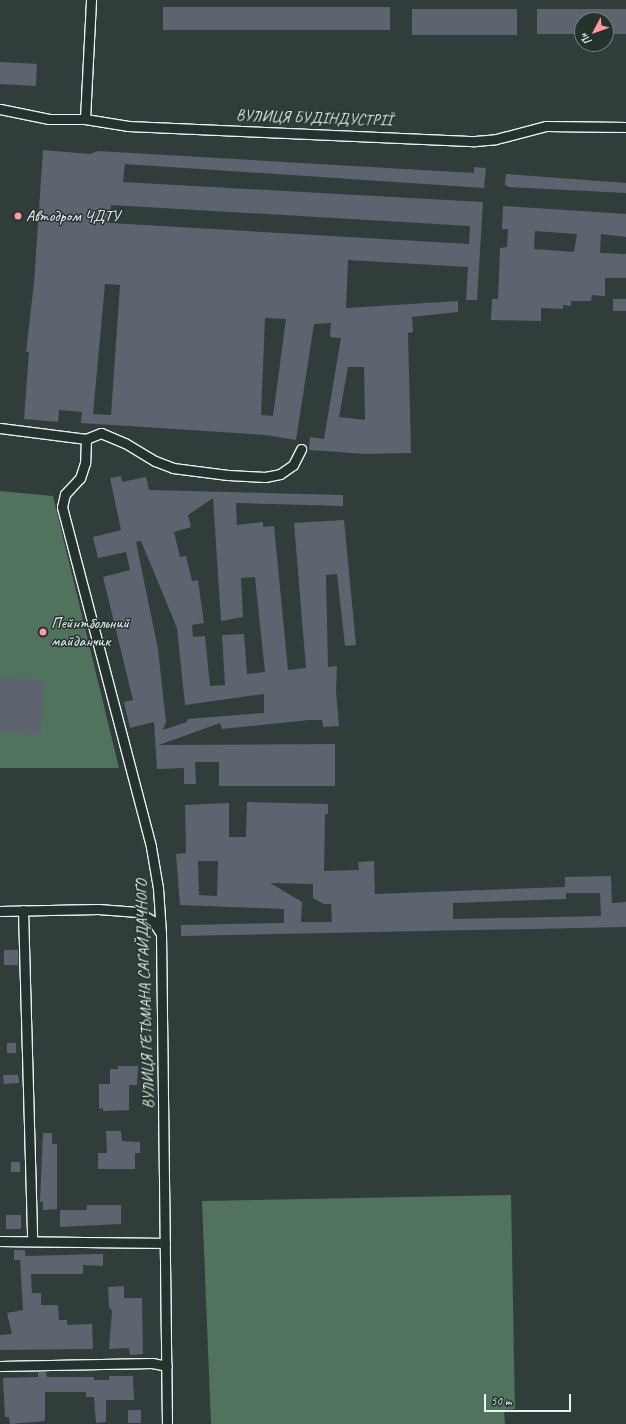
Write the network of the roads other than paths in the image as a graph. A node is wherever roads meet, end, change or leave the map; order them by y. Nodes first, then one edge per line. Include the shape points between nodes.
1 (91, 0) edge
2 (0, 108) edge
3 (85, 119) junction
4 (626, 127) edge
5 (0, 428) edge
6 (86, 439) junction
7 (301, 449) dead end
8 (23, 910) junction
9 (0, 911) edge
10 (161, 933) junction
11 (0, 1240) edge
12 (32, 1241) junction
13 (166, 1243) junction
14 (0, 1366) edge
15 (167, 1366) junction
16 (167, 1424) edge

1 - 3 street
2 - 3 street, ВУЛИЦЯ БУДІНДУСТРІЇ via 49,119
3 - 4 street, ВУЛИЦЯ БУДІНДУСТРІЇ via 128,126 475,141 496,139 546,126
5 - 6 street
6 - 7 street via 100,433 124,443 155,462 173,468 265,477 280,474 293,465
6 - 10 street, ВУЛИЦЯ ГЕТЬМАНА САГАЙДАЧНОГО via 85,463 80,478 65,494 62,507 151,847 158,888
8 - 9 street
8 - 10 street via 98,909 138,912 153,921
8 - 12 street
10 - 13 street, ВУЛИЦЯ ГЕТЬМАНА САГАЙДАЧНОГО
11 - 12 street
12 - 13 street
13 - 15 street, ВУЛИЦЯ ГЕТЬМАНА САГАЙДАЧНОГО
14 - 15 street via 152,1363
15 - 16 street, ВУЛИЦЯ ГЕТЬМАНА САГАЙДАЧНОГО

